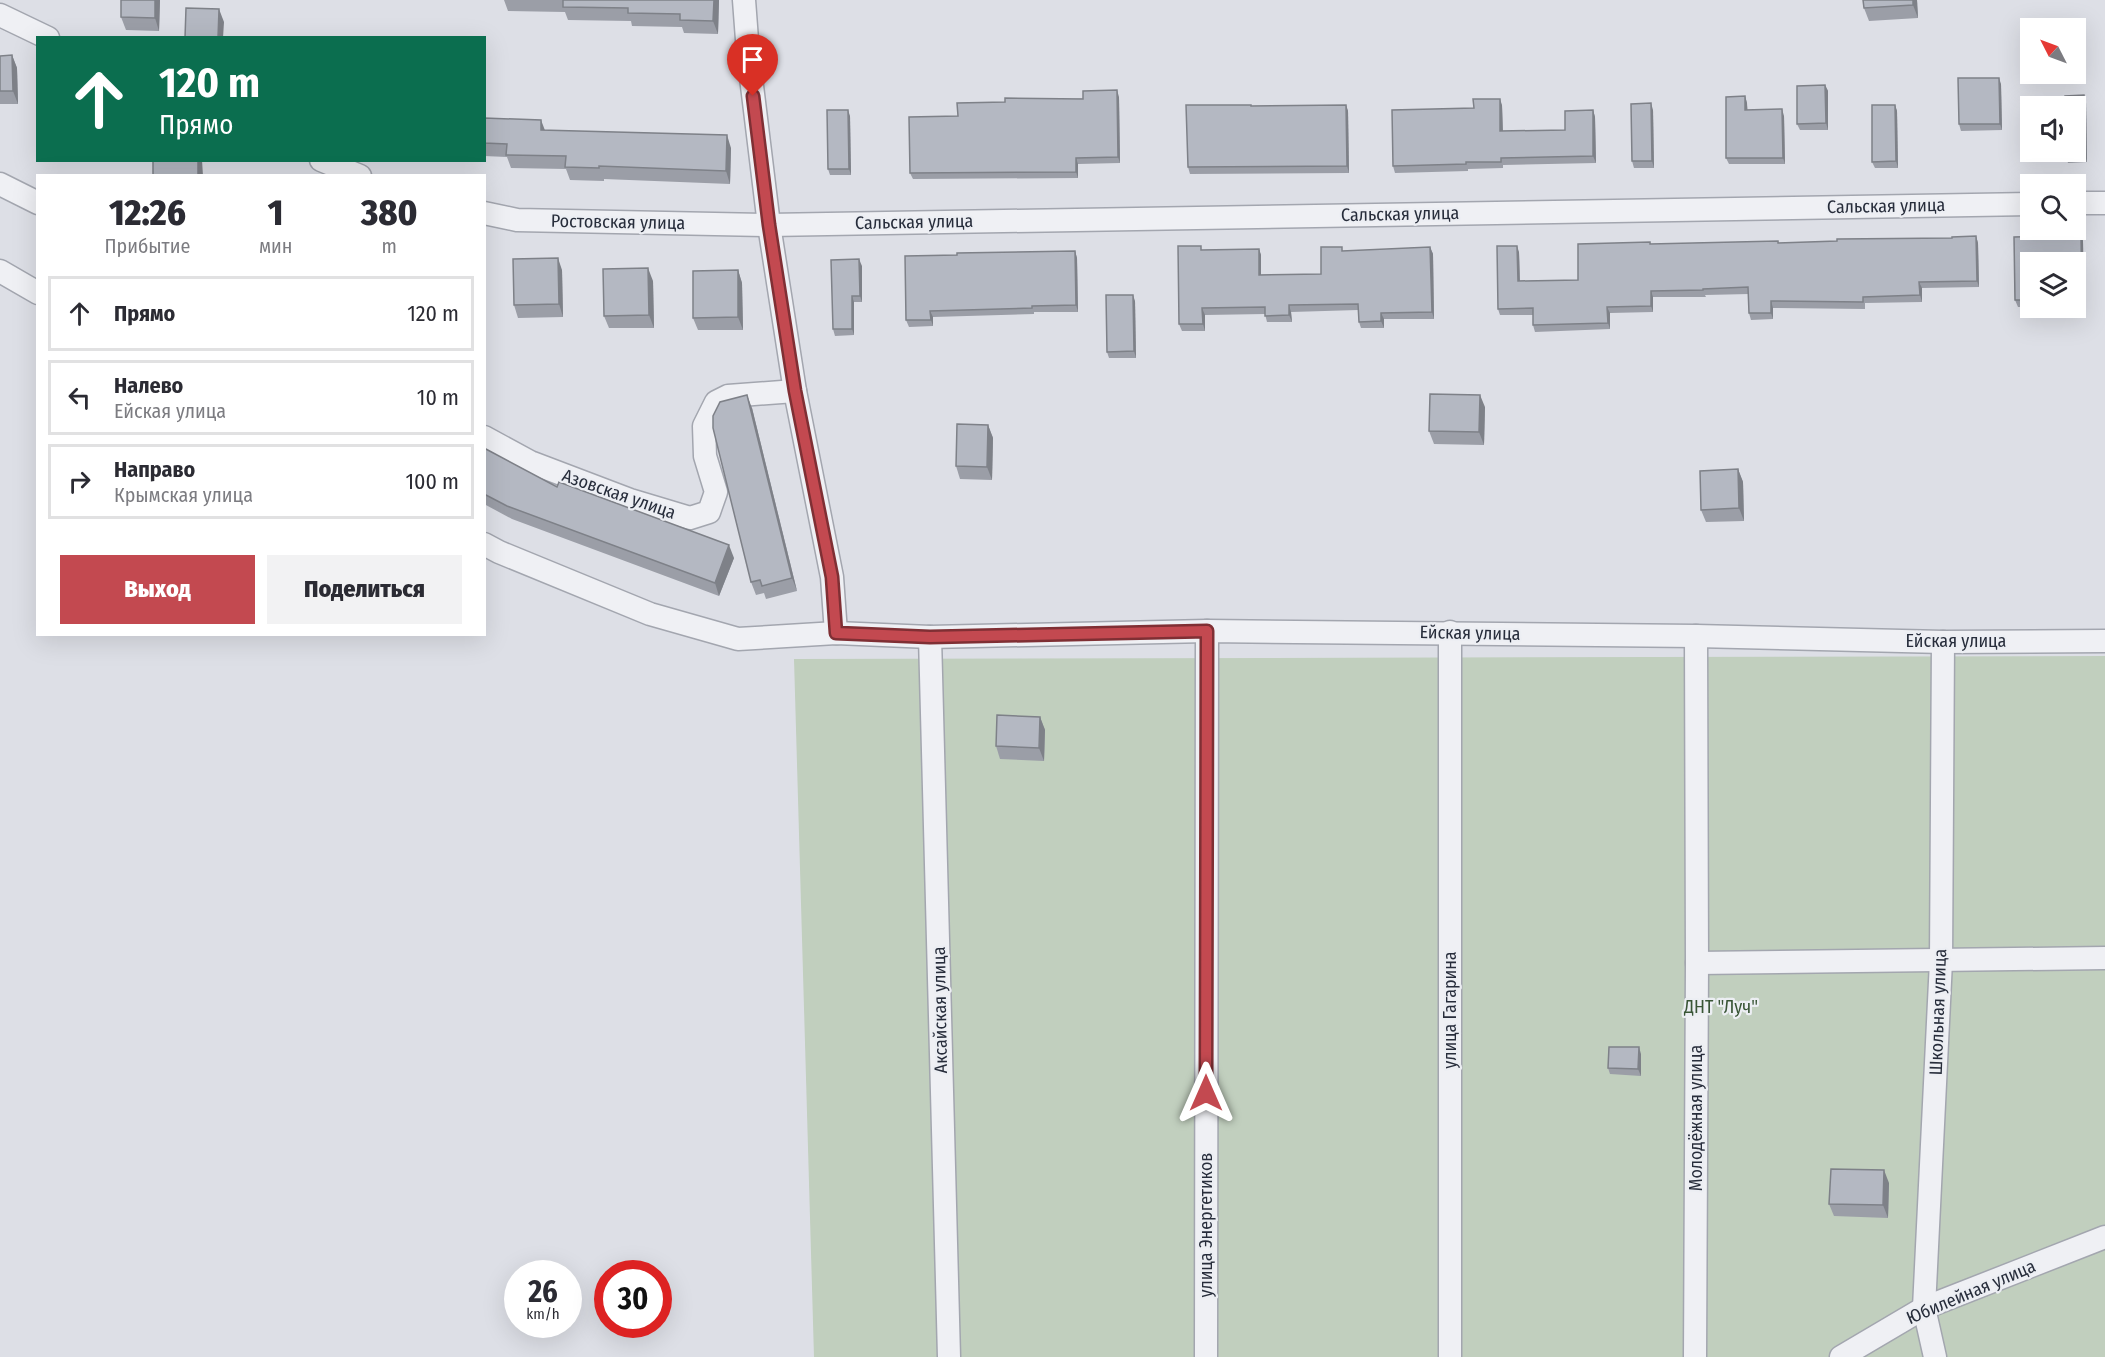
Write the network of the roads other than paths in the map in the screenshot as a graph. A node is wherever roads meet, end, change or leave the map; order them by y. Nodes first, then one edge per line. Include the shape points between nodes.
1 (744, 0) edge
2 (0, 15) edge
3 (44, 36) edge
4 (326, 162) edge
5 (355, 174) edge
6 (0, 184) edge
7 (36, 201) edge
8 (2086, 203) edge
9 (2105, 203) edge
10 (2020, 204) edge
11 (486, 213) edge
12 (761, 225) junction
13 (0, 271) edge
14 (36, 292) edge
15 (795, 391) junction
16 (486, 438) edge
17 (486, 545) edge
18 (1207, 631) junction
19 (1450, 632) junction
20 (836, 633) junction
21 (1696, 636) junction
22 (930, 637) junction
23 (2105, 641) edge
24 (1943, 642) junction
25 (2105, 958) edge
26 (1941, 961) junction
27 (1697, 963) junction
28 (2105, 1237) edge
29 (1924, 1308) junction
30 (949, 1357) edge
31 (1206, 1357) edge
32 (1450, 1357) edge
33 (1695, 1357) edge
34 (1841, 1357) edge
35 (1935, 1357) edge

1 - 12 street
2 - 3 street
4 - 5 street
6 - 7 street
8 - 9 street
10 - 12 street, Сальская улица
11 - 12 street, Ростовская улица via 517,220
12 - 15 street
13 - 14 street
15 - 16 street, Азовская улица via 728,396 716,402 704,426 705,456 716,492 710,512 690,518 531,462
15 - 20 street via 832,577
17 - 20 street, Ейская улица via 650,614 738,639
18 - 19 street, Ейская улица
18 - 22 street, Ейская улица
18 - 31 street, улица Энергетиков
19 - 21 street, Ейская улица
19 - 32 street, улица Гагарина
20 - 22 street, Ейская улица
21 - 24 street, Ейская улица
21 - 27 street, Молодёжная улица
22 - 30 street, Аксайская улица
23 - 24 street, Ейская улица
24 - 26 street, Школьная улица
25 - 26 street
26 - 27 street
26 - 29 street, Школьная улица
27 - 33 street, Молодёжная улица
28 - 29 street, Юбилейная улица
29 - 34 street, Юбилейная улица
29 - 35 street, Школьная улица

